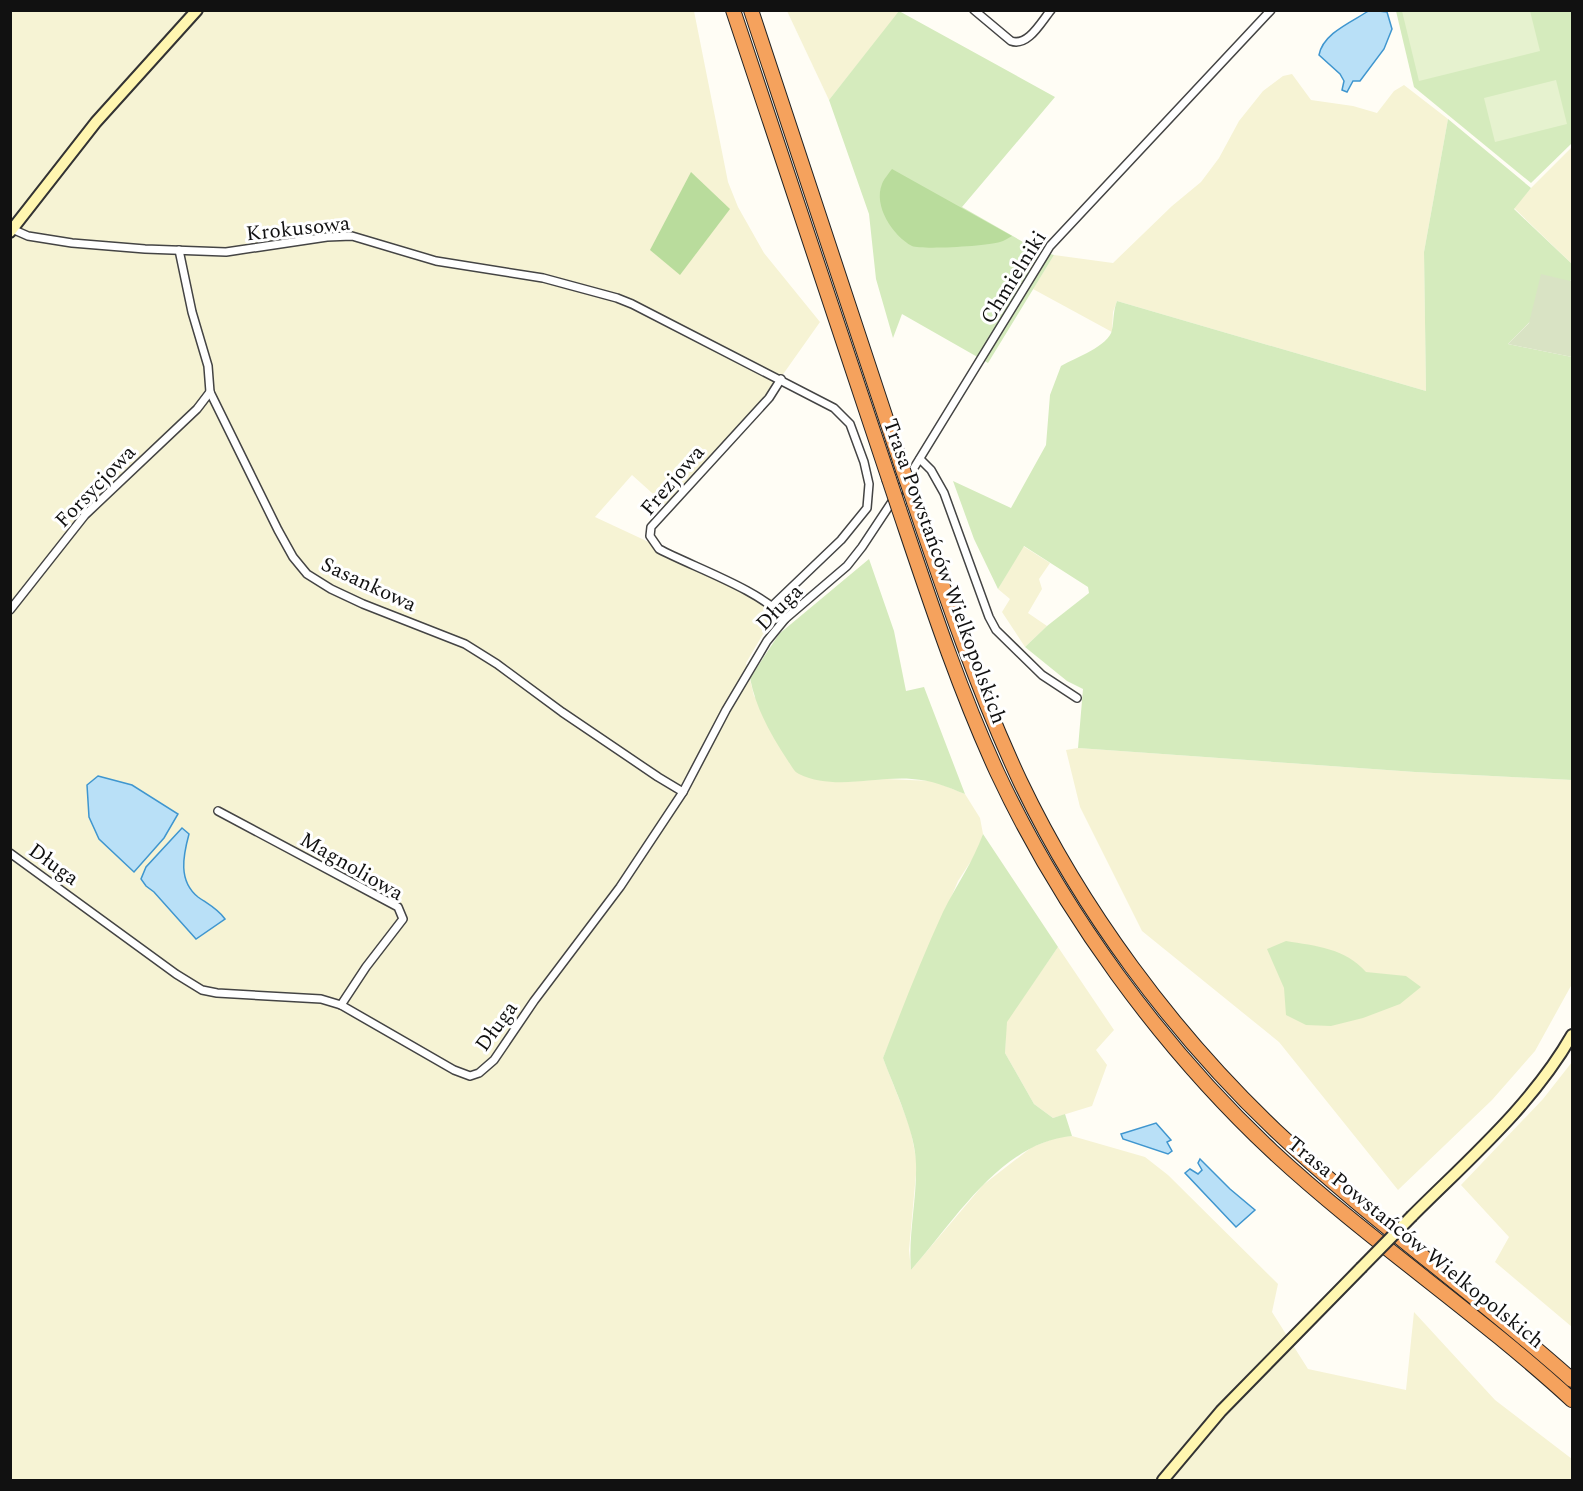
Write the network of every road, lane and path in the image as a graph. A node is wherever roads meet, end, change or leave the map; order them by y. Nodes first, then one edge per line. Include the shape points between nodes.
1 (197, 10) edge
2 (734, 10) edge
3 (751, 10) edge
4 (974, 10) edge
5 (1051, 10) edge
6 (1271, 10) edge
7 (11, 230) edge
8 (180, 250) junction
9 (781, 379) junction
10 (210, 392) junction
11 (920, 459) junction
12 (847, 566) joint
13 (772, 606) junction
14 (10, 610) edge
15 (785, 619) junction
16 (1077, 698) dead end
17 (683, 792) junction
18 (218, 811) dead end
19 (10, 852) edge
20 (341, 1005) junction
21 (1572, 1035) edge
22 (1572, 1380) edge
23 (1572, 1400) edge
24 (1163, 1480) edge

1 - 7 street via 96,122
2 - 23 highway, Trasa Powstańców Wielkopolskich, bridge via 952,666 998,774 1058,884 1152,1020 1222,1102 1334,1206
3 - 22 highway, Trasa Powstańców Wielkopolskich, bridge via 952,615 1020,781 1050,840 1142,980 1218,1072 1324,1174
4 - 5 street via 1015,43 1028,39
6 - 11 street, Chmielniki via 1050,246
7 - 8 street, Krokusowa via 72,243
8 - 9 street, Krokusowa via 226,252 352,236 436,261 543,278 617,298
8 - 10 street, Sasankowa via 208,366
9 - 13 street, Krokusowa via 834,408 850,424 869,484 867,508 841,540
9 - 13 street, Frezjowa via 769,398 651,527 650,536 658,549
10 - 14 street, Forsycjowa via 197,410 85,515
10 - 17 street, Sasankowa via 286,545 307,574 363,604 465,644
11 - 12 street, Chmielniki
11 - 16 street via 944,493 996,630 1042,675
12 - 15 street, Długa
13 - 15 street, Frezjowa
15 - 17 street, Długa via 757,656
17 - 20 street, Długa via 620,887 494,1060 479,1073 470,1076 454,1070
18 - 20 street, Magnoliowa via 398,907 403,919 399,927
19 - 20 street, Długa via 202,990 321,999
21 - 24 street, bridge via 1523,1102 1273,1356

